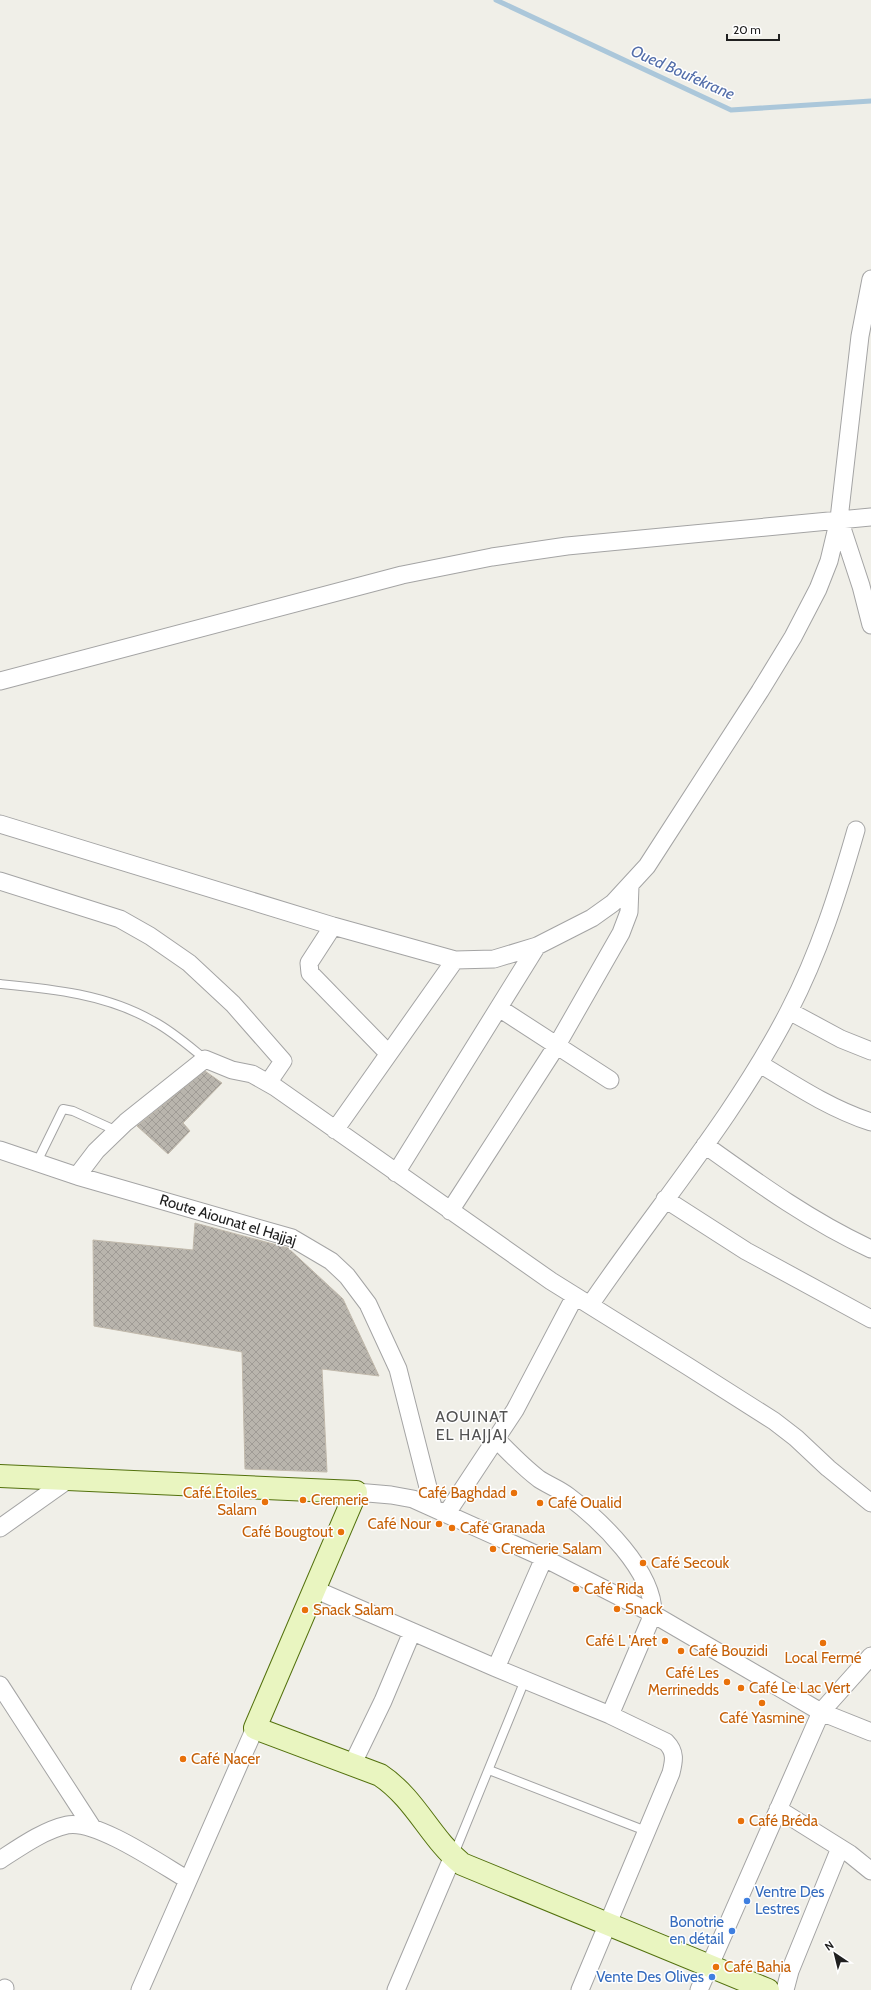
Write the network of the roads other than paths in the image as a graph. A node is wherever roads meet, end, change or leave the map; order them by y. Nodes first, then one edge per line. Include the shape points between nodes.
1 (871, 279) edge
2 (871, 517) edge
3 (839, 519) junction
4 (871, 624) edge
5 (0, 681) edge
6 (0, 824) edge
7 (856, 830) dead end
8 (0, 881) edge
9 (630, 886) junction
10 (333, 926) junction
11 (537, 946) junction
12 (455, 960) junction
13 (0, 984) edge
14 (499, 1008) junction
15 (790, 1011) junction
16 (557, 1045) junction
17 (871, 1051) edge
18 (388, 1053) junction
19 (205, 1058) junction
20 (760, 1064) junction
21 (610, 1080) dead end
22 (268, 1083) junction
23 (871, 1122) edge
24 (335, 1130) junction
25 (117, 1131) junction
26 (705, 1145) junction
27 (0, 1150) edge
28 (37, 1162) junction
29 (396, 1173) junction
30 (76, 1176) junction
31 (665, 1199) junction
32 (450, 1211) junction
33 (871, 1249) edge
34 (575, 1296) junction
35 (590, 1305) junction
36 (871, 1319) edge
37 (496, 1439) junction
38 (0, 1476) edge
39 (69, 1479) junction
40 (356, 1492) junction
41 (871, 1503) edge
42 (440, 1510) junction
43 (0, 1528) edge
44 (544, 1558) junction
45 (314, 1589) junction
46 (653, 1614) junction
47 (412, 1632) junction
48 (871, 1656) edge
49 (496, 1668) junction
50 (525, 1680) junction
51 (0, 1684) edge
52 (821, 1712) junction
53 (610, 1715) junction
54 (255, 1728) junction
55 (871, 1732) edge
56 (352, 1765) junction
57 (489, 1770) junction
58 (778, 1809) junction
59 (92, 1827) junction
60 (646, 1831) junction
61 (840, 1848) junction
62 (453, 1856) junction
63 (0, 1860) edge
64 (871, 1871) edge
65 (188, 1880) junction
66 (608, 1924) junction
67 (710, 1965) junction
68 (140, 1990) edge
69 (396, 1990) edge
70 (580, 1990) edge
71 (699, 1990) edge
72 (768, 1990) edge
73 (785, 1990) edge

1 - 3 street via 860,336
2 - 3 street
3 - 4 street
3 - 5 street via 567,546 492,557 402,575
3 - 9 street via 829,561 818,589 793,637 647,866
6 - 10 street
7 - 15 street via 826,929
8 - 22 street via 120,919 189,963 233,1004 284,1061
9 - 11 street via 592,918
9 - 16 street via 629,912 624,927
10 - 12 street
10 - 18 street via 309,963 310,973
11 - 12 street via 494,959
11 - 14 street
12 - 18 street
13 - 19 lane via 85,995 126,1008 153,1021
14 - 16 street
14 - 29 street
15 - 17 street via 841,1039
15 - 20 street
16 - 21 street
16 - 32 street
18 - 24 street
19 - 22 street via 232,1070 252,1074
19 - 25 street
20 - 23 street via 847,1114
20 - 26 street
22 - 24 street
24 - 29 street
25 - 28 lane via 63,1109
25 - 30 street via 96,1151
26 - 31 street
26 - 33 street via 765,1188
27 - 28 street, Route Aiounat el Hajjaj
28 - 30 street, Route Aiounat el Hajjaj
29 - 32 street
30 - 42 street, Route Aiounat el Hajjaj via 292,1238 331,1261 347,1276 368,1304 398,1369
31 - 35 street
31 - 36 street via 746,1250
32 - 34 street
34 - 35 street
34 - 37 street via 515,1410
35 - 41 street via 774,1421
37 - 42 street
37 - 46 street via 540,1480 567,1495 587,1511 623,1549 642,1578
38 - 39 street
39 - 40 street
39 - 43 street
40 - 42 street via 413,1499
40 - 45 street
42 - 44 street
44 - 46 street
44 - 49 street
45 - 47 street
45 - 54 street
46 - 52 street
46 - 53 street
47 - 49 street
47 - 56 street
48 - 52 street
49 - 50 street
50 - 53 street
50 - 57 lane
51 - 59 street
52 - 55 street
52 - 58 street
53 - 60 street via 666,1742 673,1751 671,1773
54 - 56 street
54 - 65 street
56 - 62 street via 380,1775 394,1784 405,1794
57 - 60 lane
57 - 62 lane
58 - 61 street
58 - 67 street
59 - 63 street via 68,1824 43,1834
59 - 65 street via 118,1839
60 - 66 street
61 - 64 street
61 - 73 street via 790,1971
62 - 66 street via 462,1864
62 - 69 street
65 - 68 street
66 - 67 street
66 - 70 street
67 - 71 street
67 - 72 street

